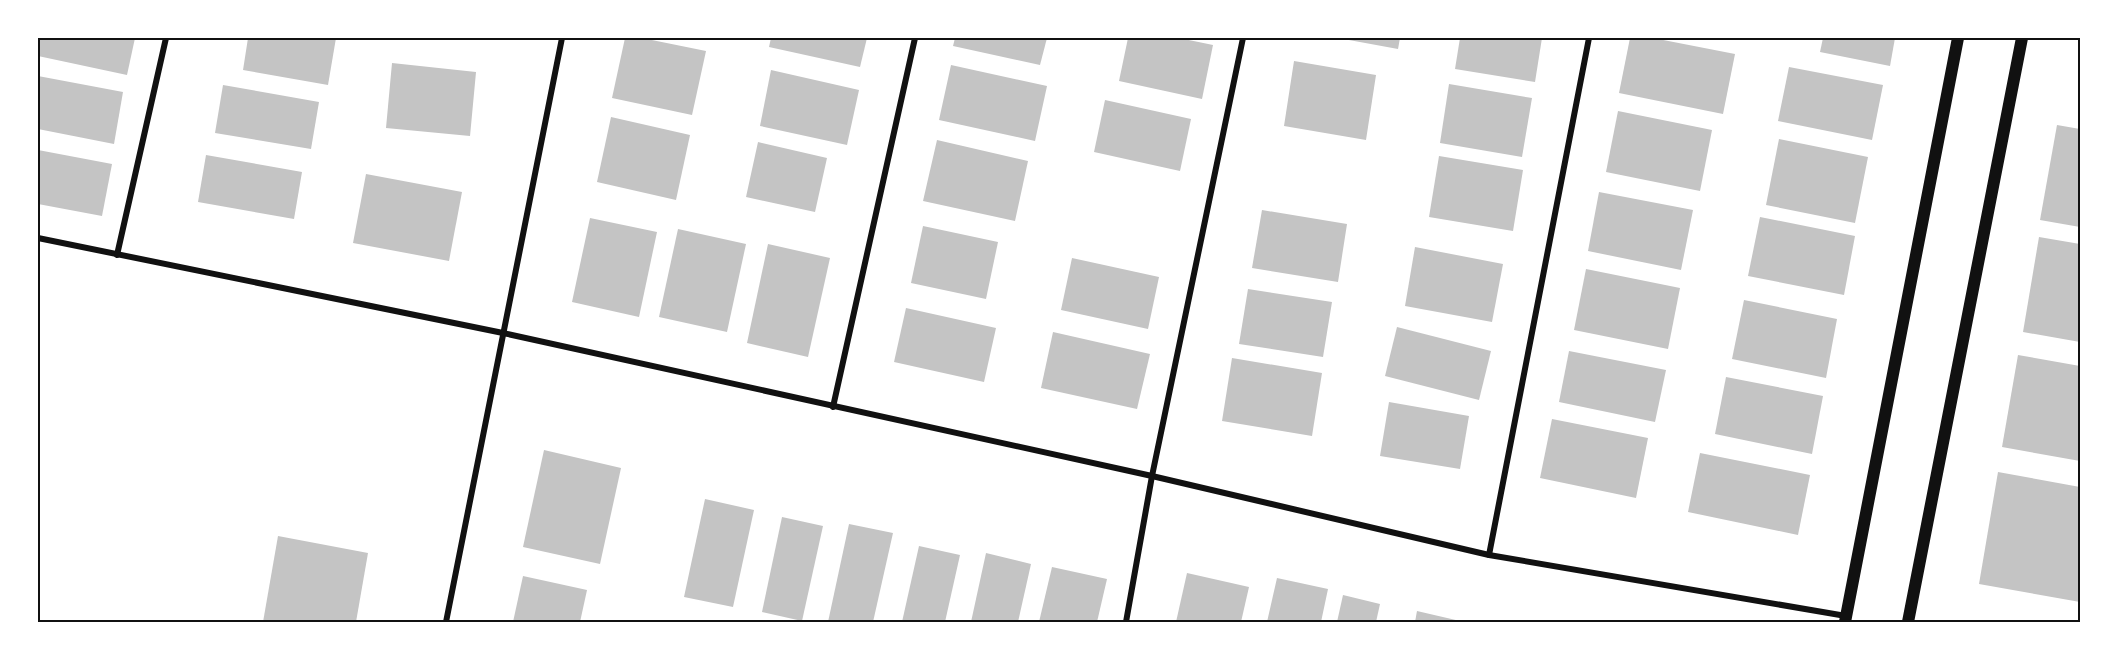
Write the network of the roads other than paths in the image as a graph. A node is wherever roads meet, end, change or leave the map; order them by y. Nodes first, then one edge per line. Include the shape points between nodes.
1 (166, 38) edge
2 (562, 38) edge
3 (915, 38) edge
4 (1243, 38) edge
5 (1589, 38) edge
6 (1958, 38) edge
7 (2022, 38) edge
8 (38, 238) edge
9 (117, 255) junction
10 (503, 333) junction
11 (833, 407) junction
12 (1152, 476) junction
13 (1489, 555) junction
14 (1845, 619) edge
15 (446, 622) edge
16 (1126, 622) edge
17 (1908, 622) edge

1 - 9 street
2 - 10 street
3 - 11 street
4 - 12 street
5 - 13 street
6 - 14 main road
7 - 17 main road
8 - 9 street
9 - 10 street
10 - 11 street
10 - 15 street
11 - 12 street
12 - 13 street
12 - 16 street
13 - 14 street

